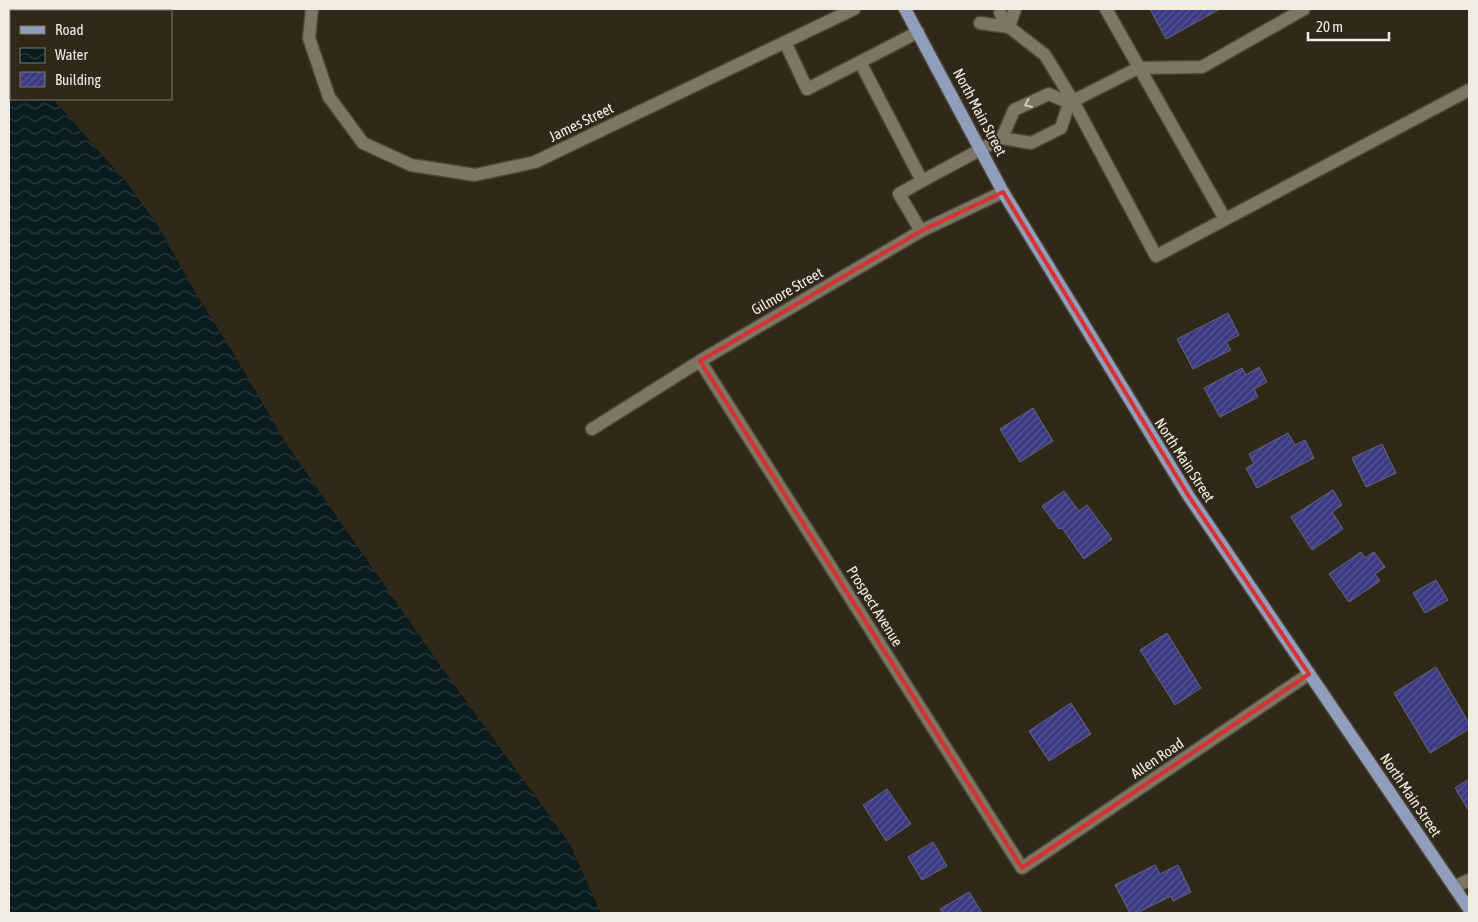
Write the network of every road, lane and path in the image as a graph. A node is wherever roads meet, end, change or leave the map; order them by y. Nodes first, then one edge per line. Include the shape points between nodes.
1 (312, 9) edge
2 (854, 9) edge
3 (905, 9) edge
4 (1015, 9) edge
5 (1106, 9) edge
6 (1304, 9) edge
7 (1000, 13) dead end
8 (980, 23) dead end
9 (1009, 27) junction
10 (918, 32) junction
11 (785, 42) junction
12 (860, 62) junction
13 (1138, 68) junction
14 (1469, 90) edge
15 (1071, 102) junction
16 (1002, 138) junction
17 (982, 150) junction
18 (922, 181) junction
19 (1003, 192) junction
20 (1225, 219) junction
21 (921, 231) junction
22 (700, 361) junction
23 (592, 429) dead end
24 (1309, 674) junction
25 (1022, 868) joint
26 (1469, 880) edge
27 (1454, 887) junction
28 (1469, 909) edge

1 - 11 street, James Street via 309,38 330,97 363,143 411,165 475,175 535,162
2 - 11 street, James Street
3 - 10 main road, North Main Street
4 - 9 street
5 - 13 street
6 - 13 street via 1202,67
7 - 9 street
8 - 9 street
9 - 15 street via 1045,55
10 - 12 street
10 - 17 main road, North Main Street
11 - 12 street via 807,89
12 - 18 street
13 - 15 street
13 - 20 street
14 - 20 street
15 - 16 street via 1061,128 1031,143
15 -> 16 street via 1049,94 1014,110
15 - 20 street via 1156,256
16 - 17 street
17 - 18 street
17 - 19 main road, North Main Street
18 - 21 street via 899,194
19 - 21 street, Gilmore Street
19 - 24 main road, North Main Street via 1188,495
21 - 22 street, Gilmore Street
22 - 23 street, Gilmore Street
22 - 25 street, Prospect Avenue
24 - 25 street, Allen Road
24 - 27 main road, North Main Street
26 - 27 street
27 - 28 main road, North Main Street

